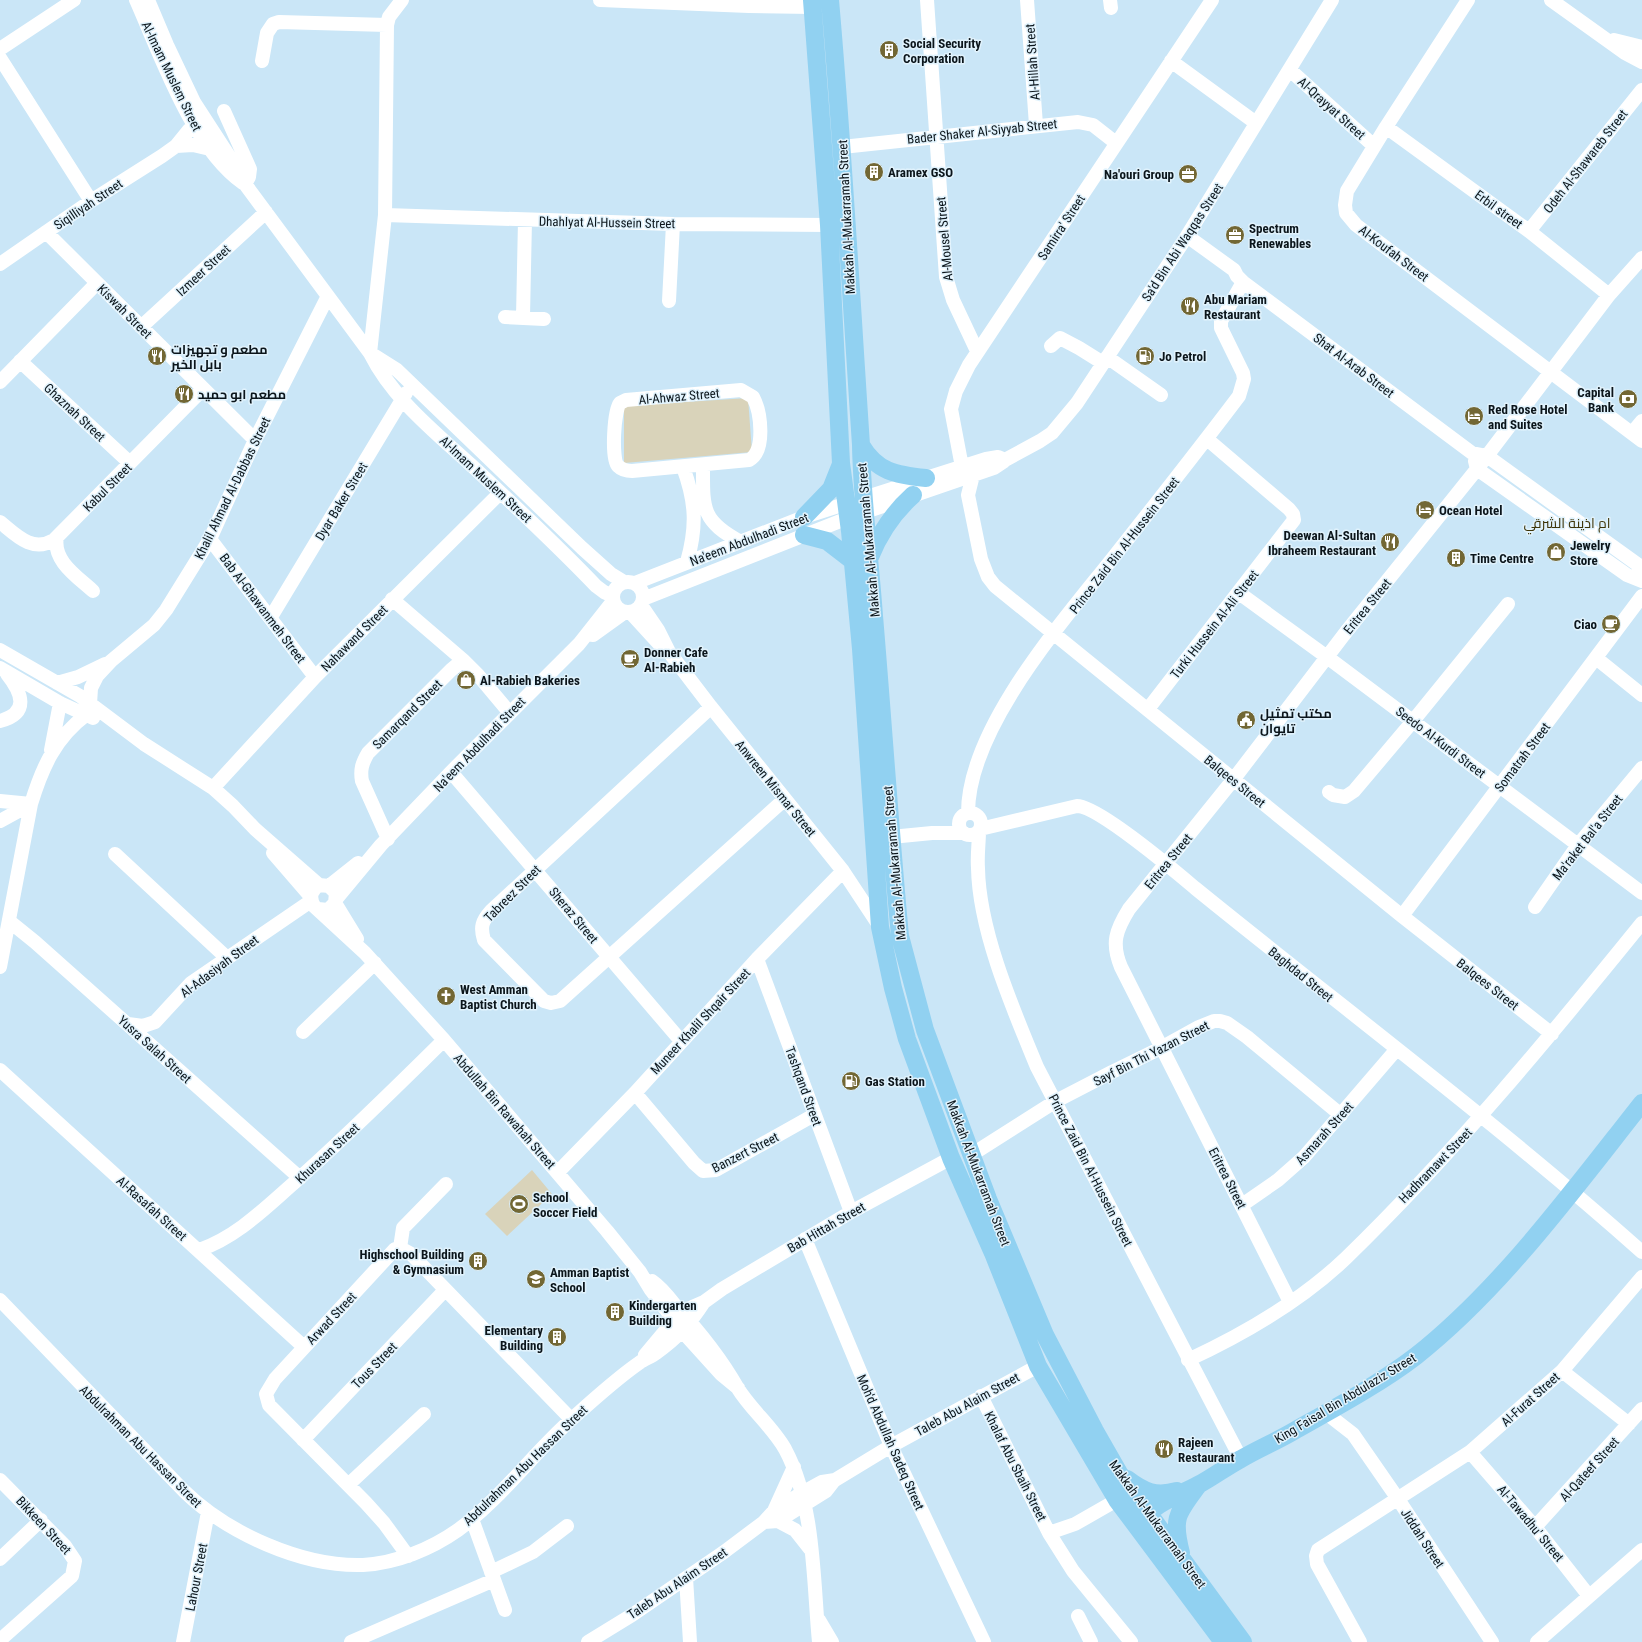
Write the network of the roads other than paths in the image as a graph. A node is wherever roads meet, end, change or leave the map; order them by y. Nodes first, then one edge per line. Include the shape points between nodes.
1 (74, 0) edge
2 (136, 0) edge
3 (148, 0) edge
4 (402, 0) edge
5 (600, 0) edge
6 (830, 0) edge
7 (927, 0) edge
8 (1027, 0) edge
9 (1212, 0) edge
10 (1332, 0) edge
11 (1468, 0) edge
12 (1551, 0) edge
13 (813, 3) edge
14 (387, 25) junction
15 (1604, 37) junction
16 (0, 49) edge
17 (1642, 49) edge
18 (0, 58) edge
19 (1642, 60) edge
20 (262, 61) dead end
21 (1171, 61) junction
22 (1290, 70) junction
23 (1642, 89) edge
24 (224, 111) dead end
25 (200, 123) junction
26 (1256, 123) junction
27 (1036, 125) junction
28 (1386, 127) junction
29 (936, 136) junction
30 (1116, 143) junction
31 (176, 146) junction
32 (1374, 146) junction
33 (842, 147) junction
34 (210, 149) junction
35 (245, 184) junction
36 (91, 201) junction
37 (266, 212) junction
38 (385, 215) junction
39 (525, 220) junction
40 (673, 224) junction
41 (829, 225) junction
42 (1530, 231) junction
43 (46, 232) junction
44 (1185, 240) junction
45 (1642, 258) edge
46 (0, 264) edge
47 (1240, 279) junction
48 (97, 283) junction
49 (1609, 294) junction
50 (328, 296) junction
51 (669, 301) dead end
52 (523, 317) junction
53 (505, 318) dead end
54 (544, 318) dead end
55 (141, 327) junction
56 (1050, 346) dead end
57 (977, 351) junction
58 (370, 353) junction
59 (1105, 360) junction
60 (20, 361) junction
61 (1551, 371) junction
62 (0, 382) edge
63 (411, 384) junction
64 (203, 389) junction
65 (1161, 395) dead end
66 (401, 401) junction
67 (1642, 421) edge
68 (1637, 437) edge
69 (1207, 439) junction
70 (255, 440) junction
71 (861, 445) junction
72 (1472, 453) junction
73 (1487, 456) junction
74 (1005, 460) junction
75 (130, 463) junction
76 (841, 463) junction
77 (703, 466) junction
78 (683, 467) junction
79 (962, 467) junction
80 (1477, 469) junction
81 (973, 476) junction
82 (926, 478) junction
83 (955, 481) junction
84 (500, 493) junction
85 (968, 495) junction
86 (914, 496) junction
87 (855, 507) junction
88 (804, 517) junction
89 (0, 522) edge
90 (804, 535) junction
91 (57, 537) junction
92 (210, 539) junction
93 (742, 542) junction
94 (861, 559) junction
95 (687, 562) junction
96 (1642, 572) edge
97 (1642, 581) edge
98 (630, 583) junction
99 (93, 591) dead end
100 (1239, 593) junction
101 (1642, 596) edge
102 (613, 598) junction
103 (392, 599) junction
104 (1508, 604) dead end
105 (635, 607) junction
106 (271, 617) junction
107 (1054, 634) junction
108 (579, 644) junction
109 (0, 650) edge
110 (1328, 657) junction
111 (1596, 658) junction
112 (463, 660) junction
113 (111, 661) junction
114 (2, 669) edge
115 (315, 677) junction
116 (58, 683) junction
117 (1642, 695) edge
118 (60, 703) junction
119 (711, 708) junction
120 (1148, 709) junction
121 (88, 710) junction
122 (509, 712) junction
123 (0, 721) edge
124 (1413, 721) junction
125 (50, 754) junction
126 (1642, 768) edge
127 (451, 772) junction
128 (1233, 780) junction
129 (1500, 786) junction
130 (213, 788) junction
131 (1329, 792) dead end
132 (785, 799) junction
133 (0, 801) edge
134 (31, 804) junction
135 (0, 821) edge
136 (971, 826) junction
137 (255, 829) junction
138 (891, 838) junction
139 (384, 842) junction
140 (1578, 845) junction
141 (115, 854) dead end
142 (1166, 864) junction
143 (535, 869) junction
144 (843, 871) junction
145 (324, 885) junction
146 (1642, 893) edge
147 (336, 900) junction
148 (313, 902) junction
149 (1535, 907) dead end
150 (1402, 916) junction
151 (9, 921) junction
152 (1642, 923) edge
153 (880, 927) junction
154 (610, 957) junction
155 (227, 958) junction
156 (370, 958) junction
157 (757, 959) junction
158 (0, 967) edge
159 (128, 1024) junction
160 (303, 1032) dead end
161 (1552, 1034) junction
162 (444, 1040) junction
163 (681, 1041) junction
164 (1161, 1048) junction
165 (1396, 1050) junction
166 (0, 1070) edge
167 (635, 1093) junction
168 (1056, 1101) junction
169 (1642, 1103) edge
170 (814, 1115) junction
171 (1341, 1115) junction
172 (1482, 1116) junction
173 (971, 1155) junction
174 (952, 1158) junction
175 (558, 1172) junction
176 (300, 1178) junction
177 (446, 1184) dead end
178 (1573, 1191) junction
179 (1242, 1205) junction
180 (851, 1212) junction
181 (805, 1239) junction
182 (199, 1250) junction
183 (395, 1251) junction
184 (1642, 1252) edge
185 (1642, 1277) edge
186 (445, 1290) junction
187 (0, 1300) edge
188 (1290, 1302) junction
189 (682, 1322) junction
190 (304, 1347) junction
191 (1188, 1360) junction
192 (1038, 1366) junction
193 (1562, 1371) junction
194 (981, 1396) junction
195 (1342, 1403) junction
196 (1642, 1409) edge
197 (1326, 1413) junction
198 (424, 1414) dead end
199 (571, 1419) junction
200 (1629, 1424) junction
201 (1353, 1434) junction
202 (302, 1440) junction
203 (891, 1446) junction
204 (1470, 1452) junction
205 (1240, 1459) junction
206 (794, 1467) junction
207 (1119, 1473) junction
208 (0, 1480) edge
209 (348, 1485) junction
210 (1199, 1485) junction
211 (803, 1499) junction
212 (1398, 1499) junction
213 (1117, 1500) junction
214 (208, 1512) junction
215 (1148, 1514) junction
216 (772, 1518) junction
217 (472, 1519) junction
218 (41, 1520) junction
219 (567, 1526) dead end
220 (1535, 1527) junction
221 (1138, 1530) junction
222 (1049, 1533) junction
223 (811, 1549) junction
224 (1642, 1550) edge
225 (408, 1556) junction
226 (1182, 1557) junction
227 (0, 1559) edge
228 (493, 1576) junction
229 (686, 1578) junction
230 (1590, 1596) junction
231 (505, 1610) dead end
232 (816, 1615) junction
233 (1078, 1616) dead end
234 (0, 1640) edge
235 (183, 1642) edge
236 (351, 1642) edge
237 (588, 1642) edge
238 (690, 1642) edge
239 (819, 1642) edge
240 (832, 1642) edge
241 (984, 1642) edge
242 (1091, 1642) edge
243 (1131, 1642) edge
244 (1223, 1642) edge
245 (1243, 1642) edge
246 (1360, 1642) edge
247 (1492, 1642) edge
248 (1537, 1642) edge

1 - 16 street
2 - 25 street, Al-Imam Muslem Street via 175,88
3 - 25 street, Al-Imam Muslem Street
4 - 14 street via 389,17
5 - 13 street via 749,6
6 - 33 main road, Makkah Al-Mukarramah Street
7 - 29 street, Al-Mousel Street
8 - 27 street, Al-Hillah Street
9 - 21 street, Samirra' Street
10 - 22 street, Sa'd Bin Abi Waqqas Street
11 - 28 street, Al-Koufah Street
12 - 15 street
13 - 41 main road, Makkah Al-Mukarramah Street
14 - 20 street via 278,22 272,24 267,33
14 - 38 street
15 - 17 street
15 - 19 street via 1625,54
17 - 19 street
18 - 36 street
21 - 26 street
21 - 30 street, Samirra' Street
22 - 26 street, Sa'd Bin Abi Waqqas Street
22 - 32 street, Al-Qrayyat Street
23 - 42 street, Odeh Al-Shawareb Street
24 - 35 street via 250,169
25 - 31 street, Siqilliyah Street via 184,135
25 - 34 street, Al-Imam Muslem Street
25 - 35 street, Al-Imam Muslem Street via 240,173
26 - 44 street, Sa'd Bin Abi Waqqas Street
27 - 29 street, Bader Shaker Al-Siyyab Street
27 - 30 street, Bader Shaker Al-Siyyab Street via 1087,123
28 - 32 street, Al-Koufah Street
28 - 42 street, Erbil street
29 - 33 street, Bader Shaker Al-Siyyab Street
29 - 57 street, Al-Mousel Street via 946,277 953,300
30 - 57 street, Samirra' Street
31 - 34 street via 193,145
31 - 36 street, Siqilliyah Street
32 - 61 street, Al-Koufah Street via 1345,198 1346,213 1350,219
33 - 71 main road, Makkah Al-Mukarramah Street
34 - 35 street, Al-Imam Muslem Street via 226,170
35 - 37 street, Al-Imam Muslem Street
36 - 43 street, Siqilliyah Street
37 - 50 street, Al-Imam Muslem Street
37 - 55 street, Izmeer Street
38 - 39 street, DhahIyat Al-Hussein Street
38 - 58 street
39 - 40 street, DhahIyat Al-Hussein Street
39 - 52 street
40 - 41 street, DhahIyat Al-Hussein Street
40 - 51 street
41 - 76 main road, Makkah Al-Mukarramah Street
42 - 49 street, Erbil street
43 - 46 street, Siqilliyah Street
43 - 48 street, Kiswah Street
44 - 47 street, Shat Al-Arab Street via 1230,277
44 - 59 street, Sa'd Bin Abi Waqqas Street
45 - 49 street, Eritrea Street
47 - 69 street, Prince Zaid Bin Al-Hussein Street via 1224,314 1221,328 1243,373 1243,385 1239,396
47 - 72 street, Shat Al-Arab Street
48 - 55 street, Kiswah Street
48 - 60 street
49 - 61 street, Eritrea Street
50 - 58 street, Al-Imam Muslem Street
50 - 70 street, Khalil Ahmad Al-Dabbas Street
52 - 53 street
52 - 54 street
55 - 64 street, Kiswah Street
56 - 59 street via 1060,338
57 - 79 street, Samirra' Street via 952,403 952,419
58 - 63 street, Al-Imam Muslem Street via 397,370
58 - 66 street, Al-Imam Muslem Street via 376,366
59 - 65 street
59 - 74 street, Sa'd Bin Abi Waqqas Street via 1077,403 1058,426 1040,441
60 - 62 street
60 - 75 street, Ghaznah Street
61 - 68 street, Al-Koufah Street
61 - 73 street, Eritrea Street
63 - 66 street, Dyar Baker Street
63 - 98 street, Al-Imam Muslem Street via 582,548 612,574
64 - 70 street, Kiswah Street
64 - 75 street, Kabul Street
66 - 84 street, Al-Imam Muslem Street
66 - 106 street, Dyar Baker Street
67 - 68 street
69 - 100 street, Turki Hussein Al-Ali Street via 1293,514 1294,520
69 - 107 street, Prince Zaid Bin Al-Hussein Street
70 - 92 street, Khalil Ahmad Al-Dabbas Street
71 - 82 main road via 870,459 882,469
71 - 87 main road, Makkah Al-Mukarramah Street
72 - 73 street, Shat Al-Arab Street
72 - 80 street
73 - 80 street, Eritrea Street
73 - 96 street, Shat Al-Arab Street via 1637,564
74 - 79 street, Sa'd Bin Abi Waqqas Street via 998,457
74 - 81 street, Sa'd Bin Abi Waqqas Street via 994,468
75 - 91 street, Kabul Street
76 - 87 main road, Makkah Al-Mukarramah Street
76 - 88 main road via 831,489
77 - 78 street, Al-Ahwaz Street
77 - 78 street, Al-Ahwaz Street via 749,460 756,456 759,421 753,396 741,390 626,400 620,403 616,419 614,458 618,466 632,471
77 - 93 street via 705,509 720,531
78 - 95 street via 693,498 695,525
79 - 82 street, Sa'd Bin Abi Waqqas Street
80 - 97 street via 1627,575
80 - 110 street, Eritrea Street
81 - 83 street, Sa'd Bin Abi Waqqas Street
81 - 85 street, Balqees Street
82 - 87 street, Sa'd Bin Abi Waqqas Street
83 - 85 street
83 - 86 street, Sa'd Bin Abi Waqqas Street
84 - 102 street, Al-Imam Muslem Street via 596,586
84 - 103 street, Nahawand Street
85 - 107 street, Balqees Street via 981,560 988,577 995,586
86 - 87 street, Sa'd Bin Abi Waqqas Street
86 - 94 main road via 903,504
87 - 88 street, Na'eem Abdulhadi Street
87 - 90 street, Na'eem Abdulhadi Street
87 - 94 main road, Makkah Al-Mukarramah Street
88 - 93 street, Na'eem Abdulhadi Street
89 - 91 street, Kabul Street via 28,543 42,545
90 - 94 main road via 827,541
90 - 105 street, Na'eem Abdulhadi Street
91 - 99 street via 56,547 62,561
92 - 106 street, Bab Al-Ghawanmeh Street
92 - 113 street, Khalil Ahmad Al-Dabbas Street via 154,625
93 - 95 street, Na'eem Abdulhadi Street
94 - 138 main road, Makkah Al-Mukarramah Street
94 - 153 main road, Makkah Al-Mukarramah Street via 861,649
95 - 98 street, Na'eem Abdulhadi Street
98 - 102 street via 616,587
98 - 105 street via 642,590
100 - 110 street, Seedo Al-Kurdi Street
100 - 120 street, Turki Hussein Al-Ali Street
101 - 111 street, Somatrah Street
102 - 105 street via 618,608
102 - 108 street, Na'eem Abdulhadi Street
103 - 112 street
103 - 115 street, Nahawand Street
104 - 124 street
105 - 108 street, Na'eem Abdulhadi Street
105 - 119 street, Anwreen Mismar Street via 658,630 669,652
106 - 115 street, Bab Al-Ghawanmeh Street
107 - 120 street, Balqees Street
107 - 136 street, Prince Zaid Bin Al-Hussein Street via 995,723 972,780
108 - 122 street, Na'eem Abdulhadi Street
109 - 116 street, Abdullah Bin Rawahah Street
110 - 124 street, Seedo Al-Kurdi Street
110 - 128 street, Eritrea Street
111 - 117 street
111 - 129 street, Somatrah Street
112 - 122 street
112 - 139 street, Samarqand Street via 371,750 362,762 362,781
113 - 116 street, Khalil Ahmad Al-Dabbas Street via 78,677
113 - 121 street, Khalil Ahmad Al-Dabbas Street via 97,676
114 - 118 street, Abdullah Bin Rawahah Street
114 - 123 street via 19,691 21,700 20,708 15,715
115 - 130 street, Nahawand Street
116 - 121 street, Abdullah Bin Rawahah Street
118 - 121 street, Abdullah Bin Rawahah Street
118 - 125 street
119 - 132 street, Anwreen Mismar Street
119 - 143 street, Tabreez Street
120 - 128 street, Balqees Street
121 - 125 street
121 - 130 street, Abdullah Bin Rawahah Street via 126,731
122 - 127 street, Na'eem Abdulhadi Street
124 - 129 street, Seedo Al-Kurdi Street
124 - 131 street via 1349,795 1340,797
125 - 134 street
126 - 140 street, Ma'raket Bal'a Street
127 - 139 street, Na'eem Abdulhadi Street
127 - 143 street, Sheraz Street
128 - 142 street, Eritrea Street
128 - 150 street, Balqees Street
129 - 140 street, Seedo Al-Kurdi Street
129 - 150 street, Somatrah Street
130 - 137 street, Abdullah Bin Rawahah Street
132 - 144 street, Anwreen Mismar Street
132 - 154 street, Tabreez Street
133 - 134 street
134 - 135 street
134 - 151 street
136 - 138 street, Baghdad Street
136 - 142 street, Baghdad Street via 1083,806 1099,814
136 - 168 street, Prince Zaid Bin Al-Hussein Street via 985,916 1006,990 1029,1049
137 - 145 street, Abdullah Bin Rawahah Street
137 - 148 street, Abdullah Bin Rawahah Street
138 - 173 main road, Makkah Al-Mukarramah Street via 900,936 905,960 925,1030
139 - 145 street, Na'eem Abdulhadi Street
139 - 147 street, Na'eem Abdulhadi Street
140 - 146 street, Seedo Al-Kurdi Street
140 - 149 street, Ma'raket Bal'a Street
141 - 155 street
142 - 164 street, Eritrea Street via 1120,923 1115,949 1121,967
142 - 165 street, Baghdad Street
143 - 154 street, Sheraz Street
143 - 154 street, Tabreez Street via 491,911 482,924 484,940 544,1001 552,1003 564,998
144 - 153 street, Anwreen Mismar Street
144 - 157 street, Muneer Khalil Shqair Street
145 - 147 street via 333,889
145 - 148 street via 312,892
147 - 148 street via 328,910
147 - 156 street, Abdullah Bin Rawahah Street
148 - 155 street, Al-Adasiyah Street
148 - 156 street, Abdullah Bin Rawahah Street
150 - 161 street, Balqees Street
151 - 158 street
151 - 159 street, Yusra Salah Street
152 - 161 street, Hadhramawt Street
153 - 174 main road, Makkah Al-Mukarramah Street via 907,1039
154 - 163 street, Sheraz Street
155 - 159 street, Al-Adasiyah Street via 191,983 155,1022 143,1026
156 - 160 street
156 - 162 street, Abdullah Bin Rawahah Street
157 - 163 street, Muneer Khalil Shqair Street
157 - 170 street, Tashqand Street
159 - 176 street, Yusra Salah Street
161 - 172 street, Hadhramawt Street
162 - 175 street, Abdullah Bin Rawahah Street
162 - 176 street, Khurasan Street
163 - 167 street, Muneer Khalil Shqair Street
164 - 168 street, Sayf Bin Thi Yazan Street
164 - 171 street, Sayf Bin Thi Yazan Street via 1206,1024 1220,1021 1247,1037
164 - 179 street, Eritrea Street
165 - 171 street, Asmarah Street
165 - 172 street, Baghdad Street
166 - 182 street, Al-Rasafah Street
167 - 170 street, Banzert Street via 703,1171 716,1170
167 - 175 street, Muneer Khalil Shqair Street
168 - 173 street, Sayf Bin Thi Yazan Street
168 - 191 street, Prince Zaid Bin Al-Hussein Street
169 - 178 main road, King Faisal Bin Abdulaziz Street
170 - 180 street, Tashqand Street
171 - 179 street, Asmarah Street via 1291,1170
172 - 178 street, Baghdad Street
172 - 188 street, Hadhramawt Street via 1346,1258 1324,1278
173 - 207 main road, Makkah Al-Mukarramah Street via 1045,1335
174 - 180 street, Bab Hittah Street
174 - 192 main road, Makkah Al-Mukarramah Street
175 - 189 street, Abdullah Bin Rawahah Street via 640,1272 651,1290
176 - 182 street, Khurasan Street via 241,1229
177 - 183 street via 403,1228
178 - 184 street, Baghdad Street
178 - 195 main road, King Faisal Bin Abdulaziz Street via 1512,1263 1435,1340 1405,1364
179 - 188 street, Eritrea Street
180 - 181 street, Bab Hittah Street
181 - 189 street, Bab Hittah Street via 704,1302
181 - 203 street, Moh'd Abdullah Sadeq Street
182 - 190 street, Al-Rasafah Street
183 - 186 street via 411,1254
183 - 190 street, Arwad Street
185 - 193 street, Al-Furat Street
186 - 199 street
186 - 202 street, Tous Street
187 - 214 street, Abdulrahman Abu Hassan Street via 184,1491
188 - 191 street, Hadhramawt Street
189 - 199 street, Abdulrahman Abu Hassan Street via 655,1354 640,1362
189 - 206 street, Abdullah Bin Rawahah Street via 728,1369 738,1388 772,1428
190 - 202 street, Arwad Street via 275,1379 266,1394 268,1405
191 - 205 street, Prince Zaid Bin Al-Hussein Street
192 - 194 street, Taleb Abu Alaim Street
192 - 213 main road, Makkah Al-Mukarramah Street
193 - 200 street
193 - 204 street, Al-Furat Street
194 - 203 street, Taleb Abu Alaim Street
194 - 222 street, Khalaf Abu Sbaih Street
195 - 197 main road, King Faisal Bin Abdulaziz Street
195 - 201 street, Jiddah Street
196 - 200 street, Al-Qateef Street
197 - 201 street, Jiddah Street
197 - 205 main road, King Faisal Bin Abdulaziz Street
198 - 209 street
199 - 217 street, Abdulrahman Abu Hassan Street
200 - 220 street, Al-Qateef Street
201 - 212 street, Jiddah Street
202 - 209 street, Arwad Street
203 - 211 street, Taleb Abu Alaim Street via 835,1480 826,1491
203 - 241 street, Moh'd Abdullah Sadeq Street
204 - 212 street, Al-Furat Street
204 - 220 street, Al-Tawadhu' Street
205 - 210 main road, King Faisal Bin Abdulaziz Street
206 - 211 street, Abdullah Bin Rawahah Street
206 - 216 street
207 - 210 main road via 1137,1487 1152,1494 1168,1494
207 - 215 main road, Makkah Al-Mukarramah Street
208 - 218 street, Bikkeen Street
209 - 225 street, Arwad Street via 384,1523
210 - 215 main road, King Faisal Bin Abdulaziz Street via 1165,1501
210 - 226 main road via 1176,1518
211 - 216 street, Taleb Abu Alaim Street
211 - 223 street, Abdullah Bin Rawahah Street
212 - 246 street, Al-Furat Street via 1322,1546 1316,1553 1322,1575
212 - 247 street, Jiddah Street
213 - 221 main road, Makkah Al-Mukarramah Street
213 - 222 street, Khalaf Abu Sbaih Street via 1075,1524
214 - 225 street, Abdulrahman Abu Hassan Street via 257,1539 324,1562 364,1565
214 - 235 street, Lahour Street
215 - 221 main road
215 - 226 main road, Makkah Al-Mukarramah Street
216 - 223 street via 795,1530
216 - 229 street, Taleb Abu Alaim Street
217 - 225 street, Abdulrahman Abu Hassan Street via 446,1537
217 - 228 street
218 - 227 street
218 - 234 street, Bikkeen Street via 72,1555 75,1568 72,1576
219 - 228 street via 533,1552
220 - 230 street, Al-Tawadhu' Street
221 - 244 main road, Makkah Al-Mukarramah Street
222 - 243 street via 1074,1571
223 - 232 street, Abdullah Bin Rawahah Street
224 - 230 street
226 - 245 main road, Makkah Al-Mukarramah Street
228 - 231 street
228 - 236 street
229 - 237 street, Taleb Abu Alaim Street
229 - 238 street
230 - 248 street
232 - 239 street, Abdullah Bin Rawahah Street
232 - 240 street
233 - 242 street

